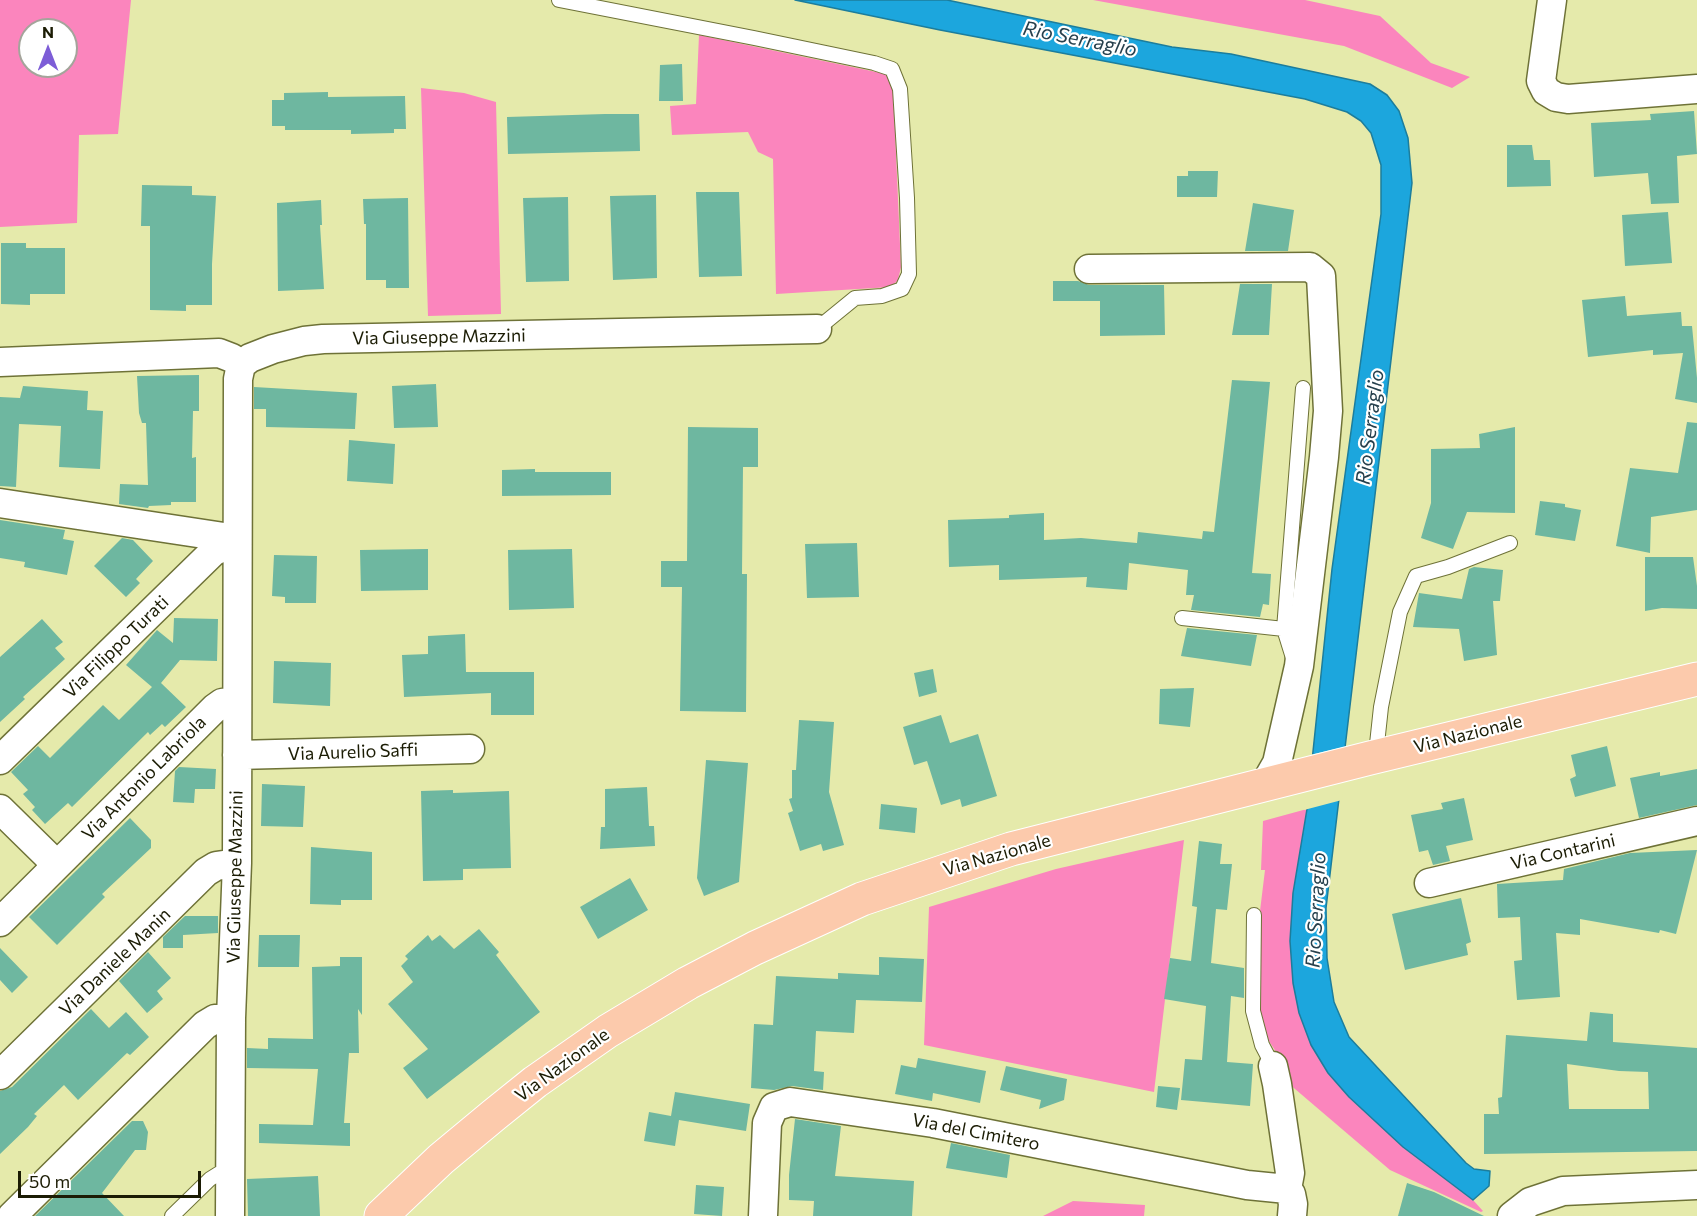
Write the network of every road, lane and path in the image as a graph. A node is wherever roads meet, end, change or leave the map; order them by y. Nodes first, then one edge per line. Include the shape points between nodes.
1 (559, 0) edge
2 (1552, 0) edge
3 (1697, 89) edge
4 (1089, 269) dead end
5 (816, 329) joint
6 (0, 362) edge
7 (241, 365) junction
8 (1303, 388) dead end
9 (0, 503) edge
10 (237, 539) junction
11 (1510, 543) dead end
12 (1182, 618) dead end
13 (1284, 629) junction
14 (1299, 666) junction
15 (1697, 679) edge
16 (237, 701) junction
17 (470, 749) dead end
18 (237, 755) junction
19 (1374, 757) junction
20 (0, 760) edge
21 (1277, 782) junction
22 (0, 809) edge
23 (1697, 821) edge
24 (237, 863) junction
25 (57, 865) junction
26 (1429, 883) dead end
27 (1254, 915) dead end
28 (0, 922) edge
29 (231, 1018) junction
30 (1273, 1066) joint
31 (0, 1075) edge
32 (229, 1172) junction
33 (1287, 1189) junction
34 (1685, 1198) edge
35 (12, 1216) edge
36 (172, 1216) edge
37 (230, 1216) edge
38 (381, 1216) edge
39 (763, 1216) edge
40 (1292, 1216) edge
41 (1512, 1216) edge

1 - 5 lane via 892,69 900,89 909,274 902,289 882,296 855,298
2 - 3 street via 1541,81 1546,91 1568,99
4 - 14 street via 1310,267 1321,276 1328,411
5 - 7 street, Via Giuseppe Mazzini via 323,339 273,349
6 - 7 street via 219,353
7 - 10 street, Via Giuseppe Mazzini
8 - 13 lane
9 - 10 street
10 - 16 street, Via Giuseppe Mazzini
10 - 20 street, Via Filippo Turati via 213,552
11 - 19 lane via 1416,576 1400,612
12 - 13 lane
13 - 14 lane via 1295,665
14 - 21 street via 1277,763
15 - 19 main road, Via Nazionale
16 - 18 street, Via Giuseppe Mazzini
16 - 25 street, Via Antonio Labriola via 215,708
17 - 18 street, Via Aurelio Saffi
18 - 24 street, Via Giuseppe Mazzini
19 - 21 main road, Via Nazionale
21 - 38 main road, Via Nazionale via 969,861 862,899 775,938 668,995 544,1076 441,1159
22 - 25 street
23 - 26 street, Via Contarini
24 - 29 street, Via Giuseppe Mazzini
24 - 31 street, Via Daniele Manin via 206,872
25 - 28 street, Via Antonio Labriola
27 - 30 lane via 1253,1011 1262,1045
29 - 32 street, Via Giuseppe Mazzini
29 - 35 street via 215,1019 205,1025
30 - 33 street via 1290,1173
32 - 36 lane via 210,1179
32 - 37 street, Via Giuseppe Mazzini
33 - 39 street, Via del Cimitero via 1247,1185 933,1123 790,1102 774,1107 766,1123
33 - 40 street via 1291,1194
34 - 41 street via 1563,1191 1530,1203

